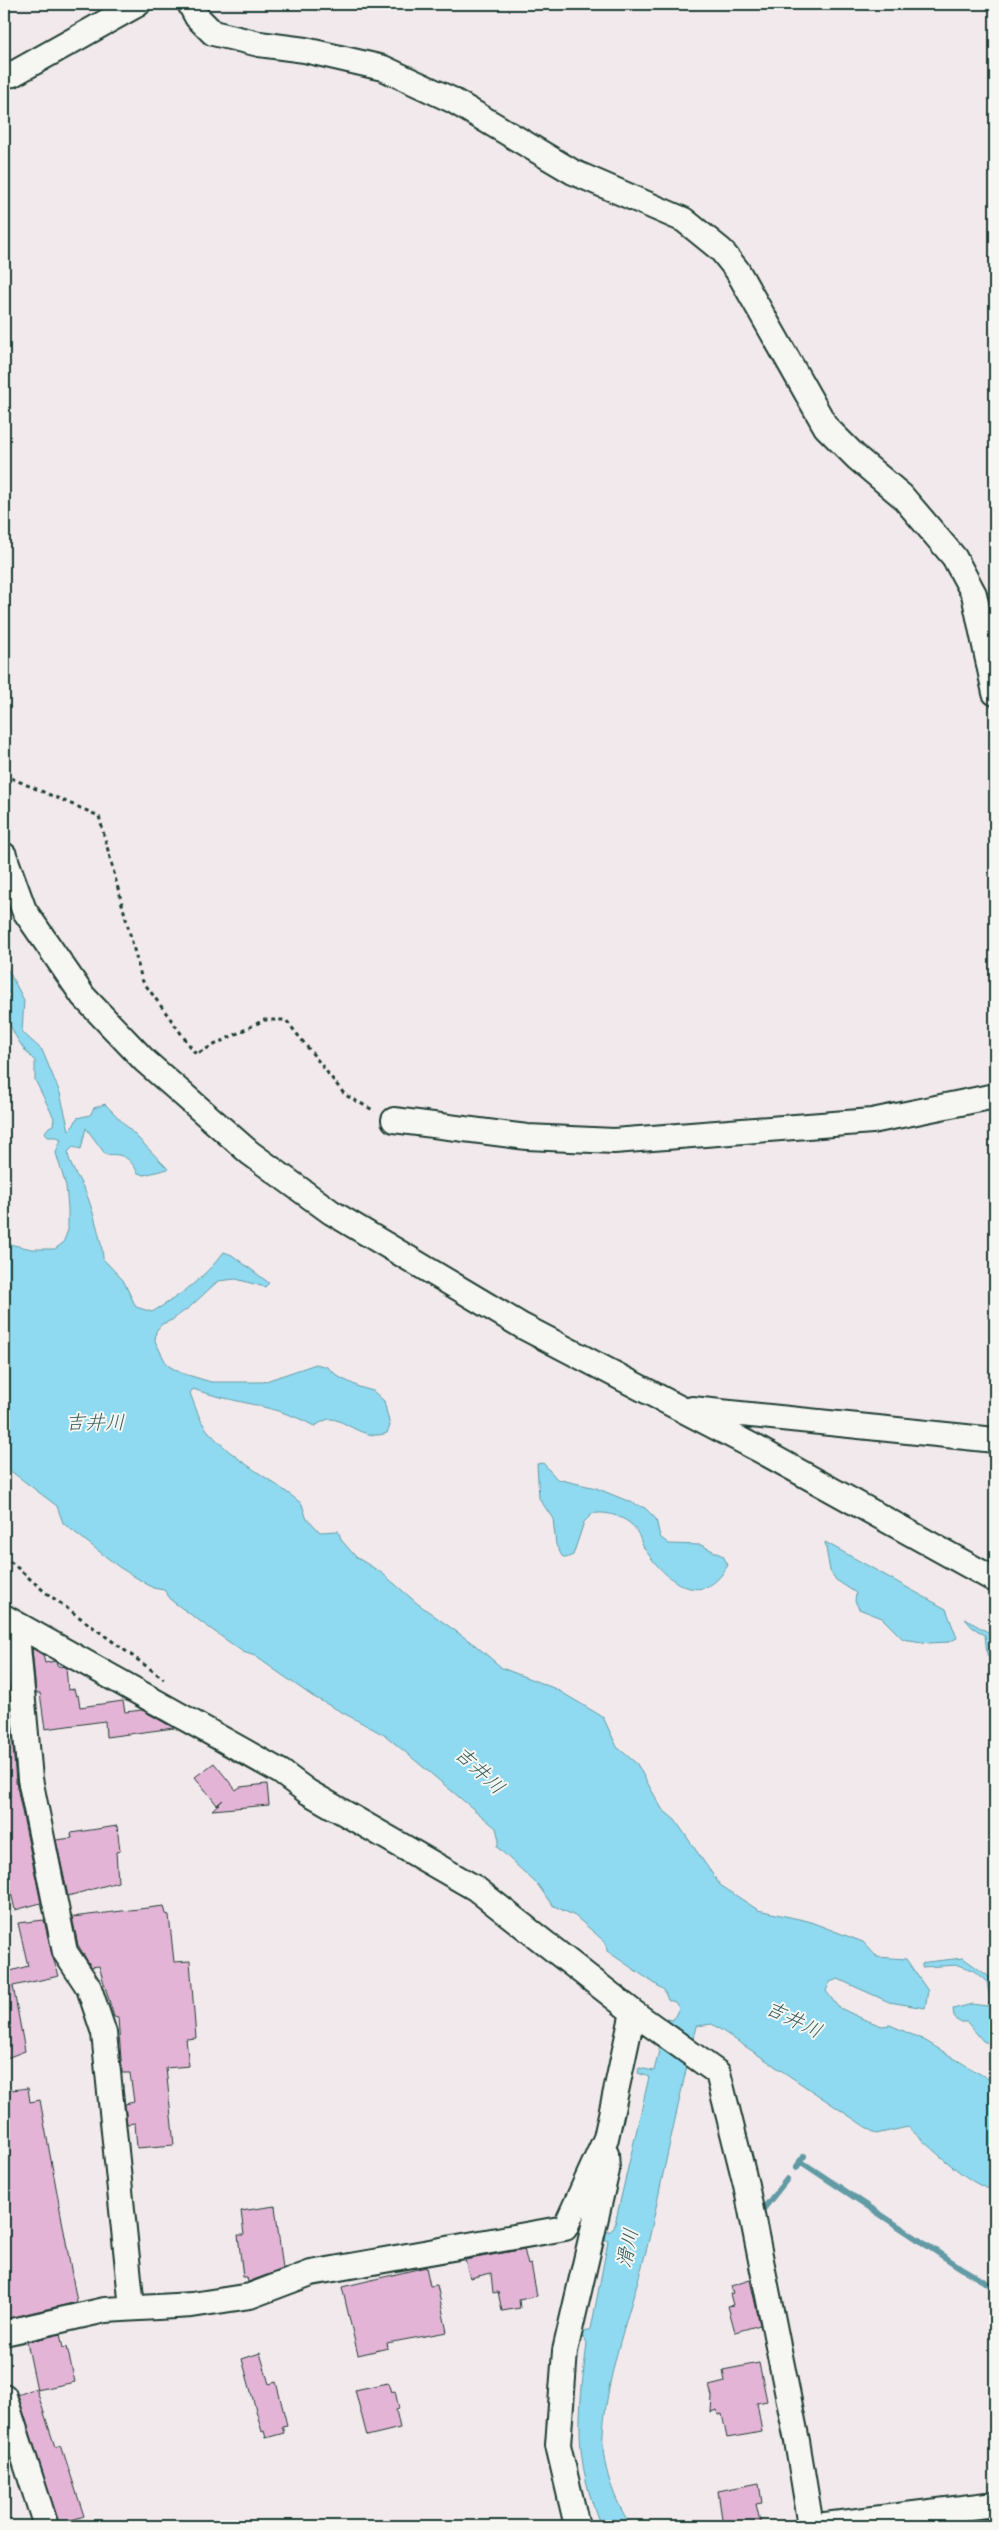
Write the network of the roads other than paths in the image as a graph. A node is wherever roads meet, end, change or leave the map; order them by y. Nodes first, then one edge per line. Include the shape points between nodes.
1 (137, 4) edge
2 (190, 4) edge
3 (4, 75) edge
4 (995, 693) edge
5 (4, 855) edge
6 (995, 1096) edge
7 (394, 1120) road end
8 (678, 1408) junction
9 (995, 1440) edge
10 (995, 1580) edge
11 (10, 1620) edge
12 (633, 2012) junction
13 (606, 2138) junction
14 (132, 2308) junction
15 (4, 2333) edge
16 (4, 2396) edge
17 (995, 2504) edge
18 (46, 2526) edge
19 (577, 2526) edge
20 (811, 2526) edge
21 (817, 2526) edge

1 - 3 street via 13,74
2 - 4 street via 197,17 213,33 383,68 435,92 573,172 684,220 721,250 737,270 826,427 902,496 954,558 974,594
5 - 8 street via 24,910 84,996 145,1061 250,1153 331,1212 513,1321
6 - 7 street via 872,1121 614,1141 527,1137
8 - 9 street
8 - 10 street
11 - 12 street via 282,1772 308,1792 475,1888
11 - 14 street via 30,1779 66,1952 88,1988 104,2033
12 - 13 street
12 - 20 street via 718,2073 746,2185
13 - 14 street via 565,2228 311,2273 250,2296 192,2305
13 - 19 street via 607,2170 565,2351 558,2444
14 - 15 street via 105,2310
16 - 18 street
17 - 21 street

